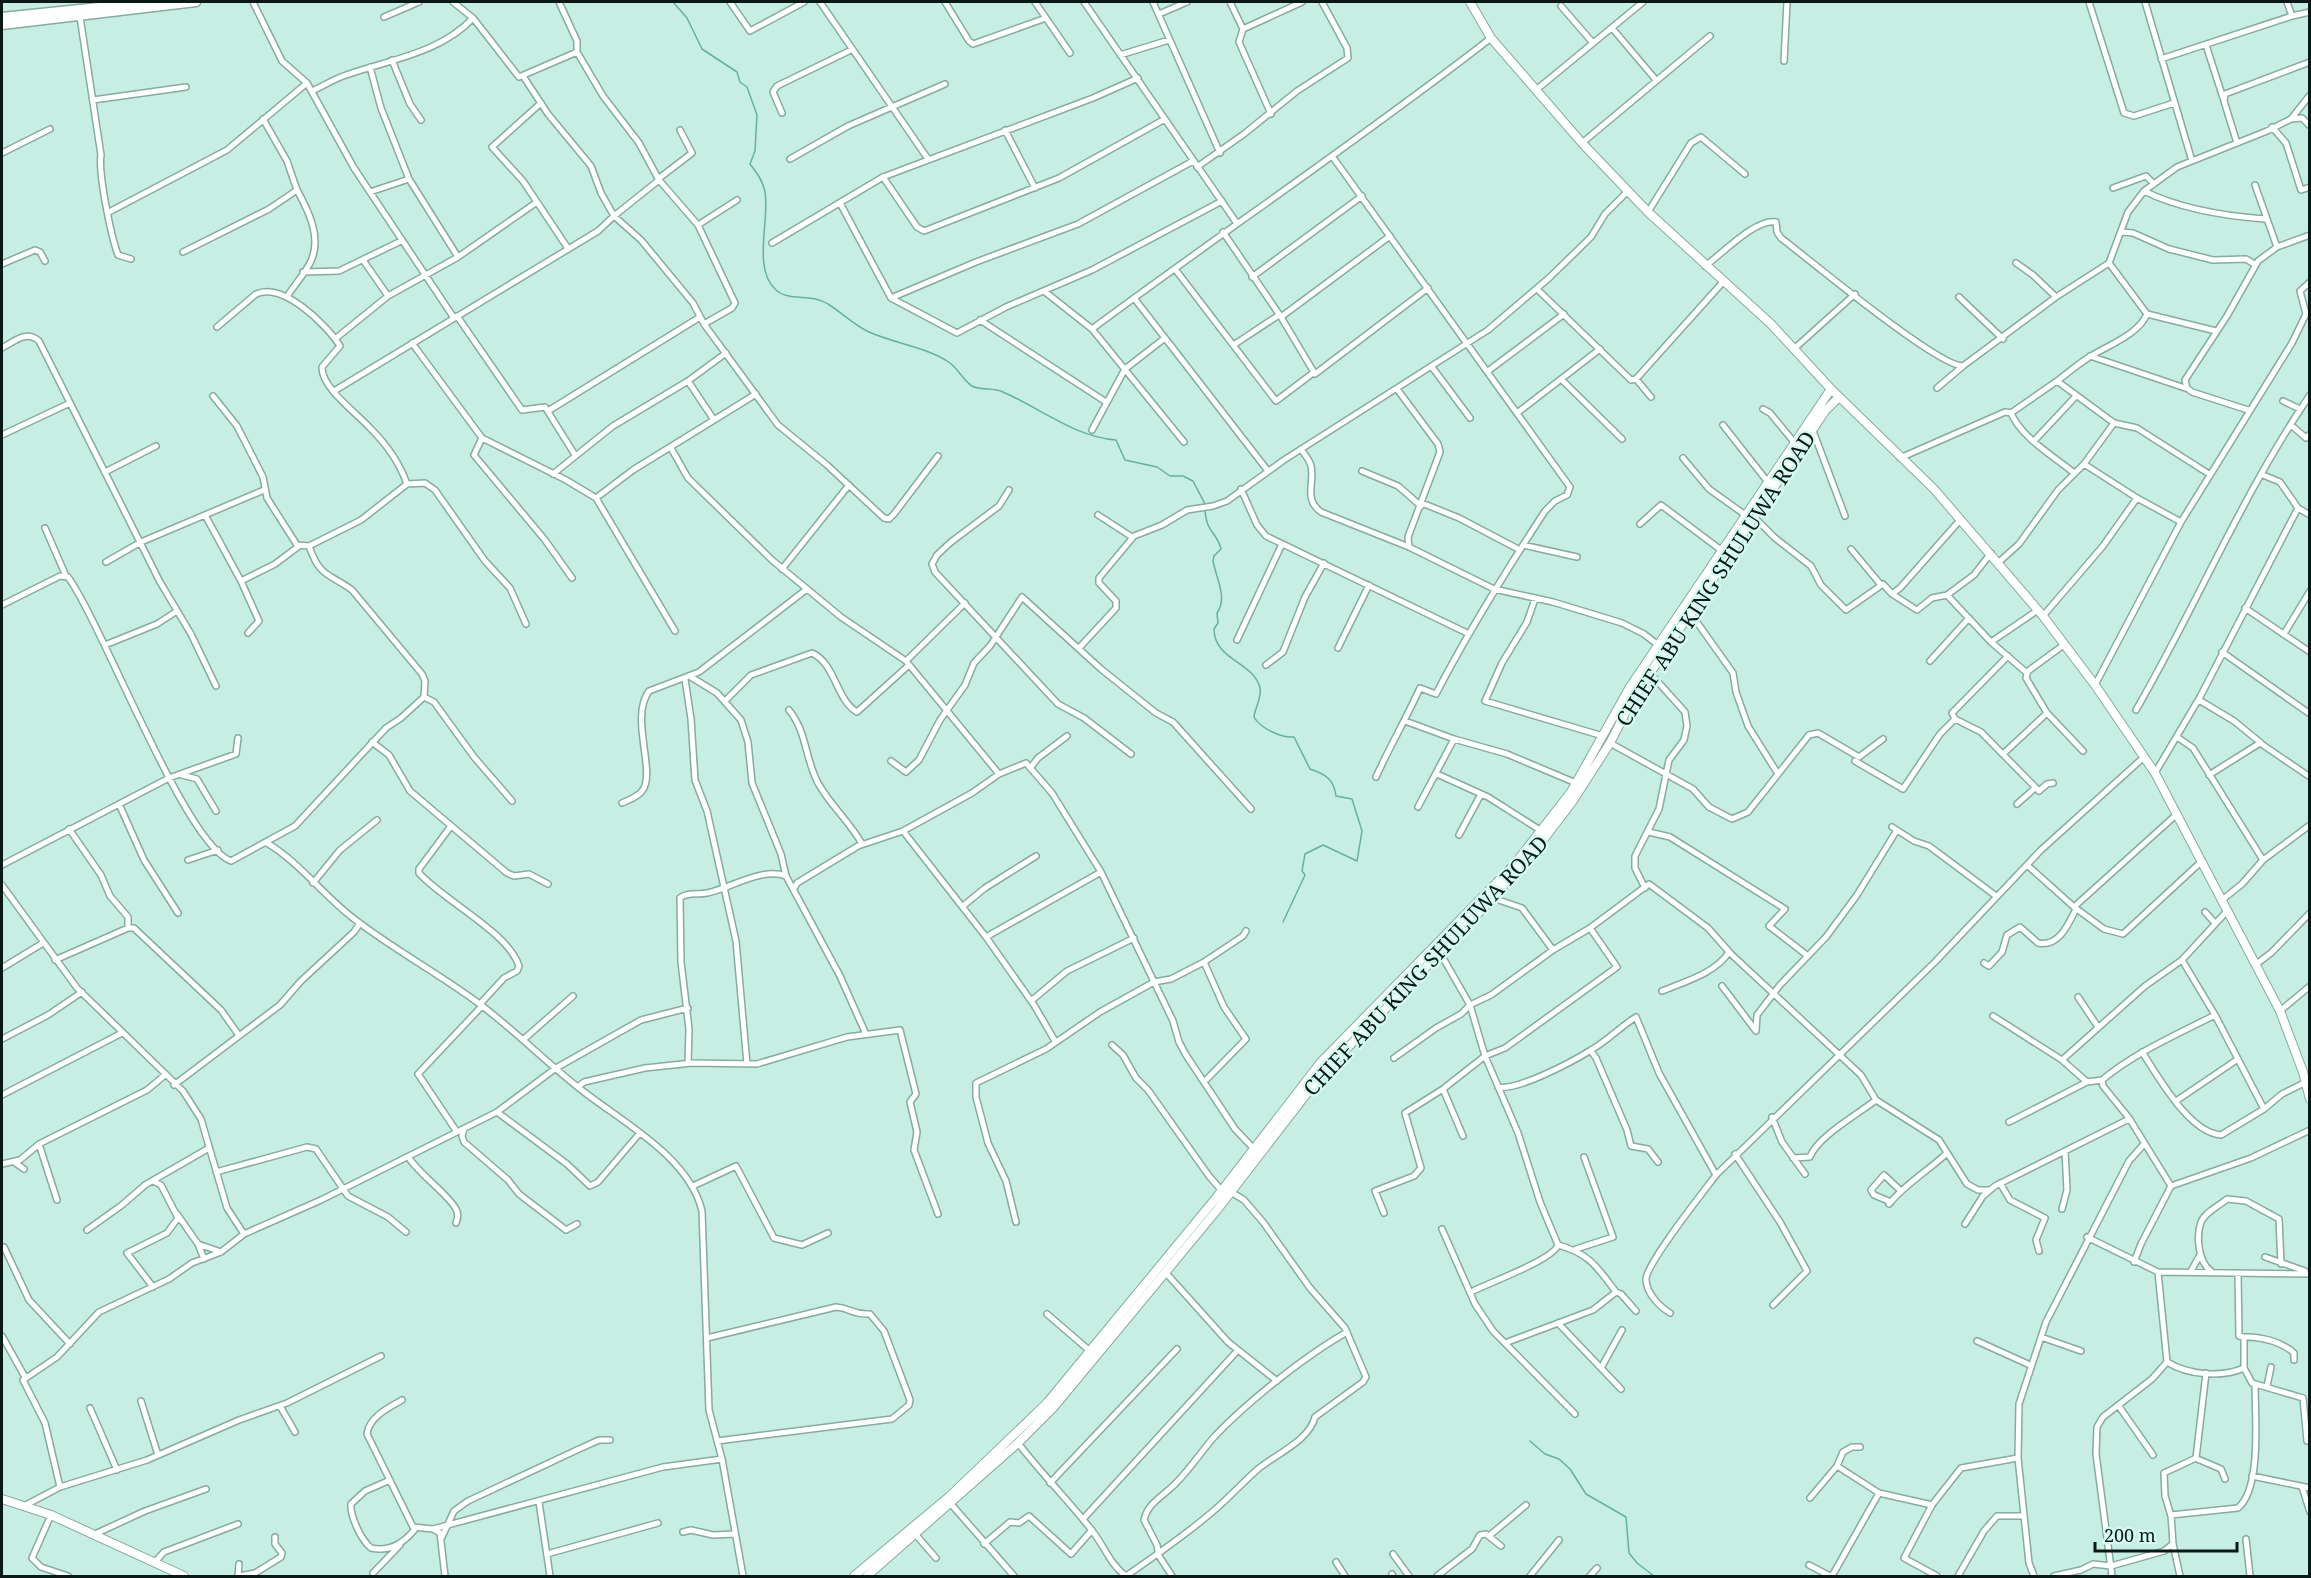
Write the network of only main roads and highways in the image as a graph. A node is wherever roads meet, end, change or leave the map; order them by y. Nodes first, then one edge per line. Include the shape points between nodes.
1 (148, 2) edge
2 (196, 2) edge
3 (2, 17) edge
4 (2, 25) edge

1 - 3 main road
2 - 4 main road

